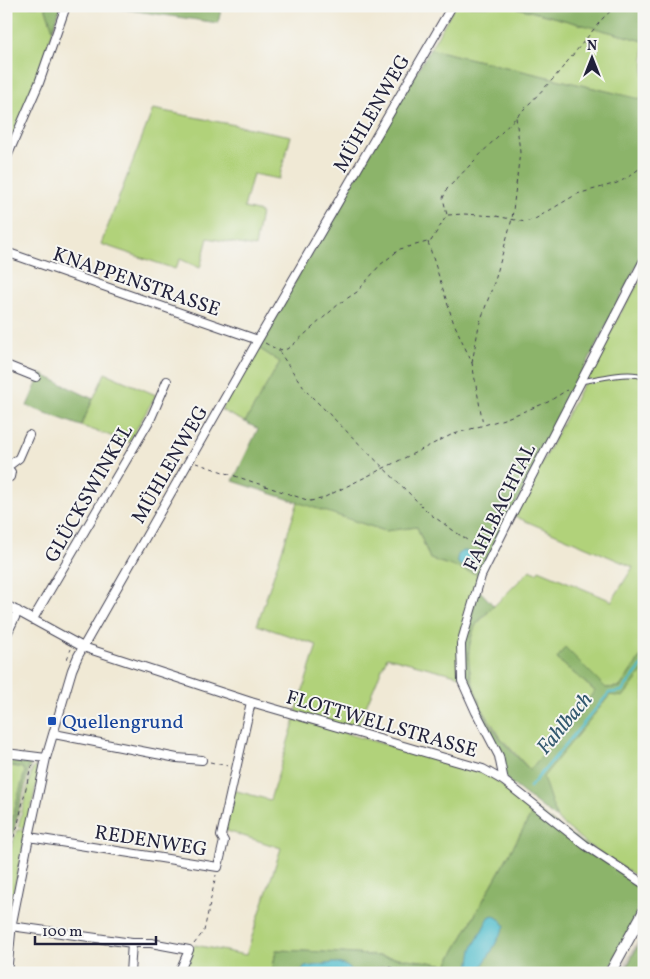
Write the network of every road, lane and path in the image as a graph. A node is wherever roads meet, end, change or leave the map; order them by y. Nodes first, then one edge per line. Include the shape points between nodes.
1 (66, 6) edge
2 (452, 6) edge
3 (616, 6) edge
4 (516, 117) junction
5 (6, 159) edge
6 (644, 165) edge
7 (447, 215) junction
8 (512, 219) junction
9 (428, 242) junction
10 (6, 252) edge
11 (644, 260) edge
12 (258, 340) junction
13 (278, 350) junction
14 (472, 362) junction
15 (6, 365) edge
16 (36, 377) dead end
17 (644, 377) edge
18 (167, 381) dead end
19 (580, 382) junction
20 (483, 424) junction
21 (29, 435) dead end
22 (190, 460) junction
23 (7, 467) edge
24 (383, 468) junction
25 (6, 480) edge
26 (491, 557) junction
27 (6, 605) edge
28 (18, 611) junction
29 (33, 619) junction
30 (6, 636) edge
31 (83, 647) junction
32 (251, 702) junction
33 (54, 734) junction
34 (6, 753) edge
35 (46, 758) junction
36 (202, 760) joint
37 (236, 768) junction
38 (504, 781) junction
39 (29, 837) junction
40 (218, 867) junction
41 (644, 884) edge
42 (644, 911) edge
43 (11, 926) junction
44 (8, 942) edge
45 (132, 943) junction
46 (189, 950) junction
47 (7, 973) edge
48 (130, 973) edge
49 (179, 973) edge
50 (366, 973) edge
51 (410, 973) edge
52 (610, 973) edge

1 - 5 street via 39,83
2 - 12 street, MÜHLENWEG
3 - 4 path
4 - 7 path via 446,189 443,198
4 - 8 path via 520,152
6 - 8 path via 617,183 577,194 534,219 525,222
7 - 8 path
7 - 9 path
8 - 14 path via 479,325
9 - 13 path via 400,249 380,265 357,292 287,349
9 - 14 path via 453,321
10 - 12 street, KNAPPENSTRASSE
11 - 19 street, FAHLBACHTAL
12 - 13 path
12 - 22 street, MÜHLENWEG
13 - 24 path via 306,391
14 - 20 path
15 - 16 street
17 - 19 lane via 628,374
18 - 29 street, GLÜCKSWINKEL via 151,418
19 - 20 path via 548,402
19 - 26 street, FAHLBACHTAL
20 - 24 path via 451,435
21 - 23 street via 19,458
22 - 24 path via 310,501 321,499
22 - 31 street, MÜHLENWEG
23 - 25 street via 11,475
24 - 26 path via 430,514
26 - 38 street, FAHLBACHTAL via 461,644 462,680 498,756
27 - 28 street, FLOTTWELLSTRASSE
28 - 29 street, FLOTTWELLSTRASSE
28 - 30 street
29 - 31 street, FLOTTWELLSTRASSE
31 - 32 street, FLOTTWELLSTRASSE
31 - 33 street, MÜHLENWEG via 72,670
32 - 37 street, REDENWEG
32 - 38 street, FLOTTWELLSTRASSE via 483,769
33 - 35 street, MÜHLENWEG
33 - 36 street
34 - 35 street
35 - 39 street, MÜHLENWEG
36 - 37 path
37 - 40 street, REDENWEG via 220,836 224,841
38 - 41 street, FLOTTWELLSTRASSE via 585,845
39 - 40 street, REDENWEG
39 - 43 street, MÜHLENWEG
40 - 46 path via 204,931
42 - 52 street
43 - 44 street, MÜHLENWEG
43 - 45 street
44 - 47 street, MÜHLENWEG
45 - 46 street
45 - 48 street
46 - 49 street
50 - 51 path via 389,968

